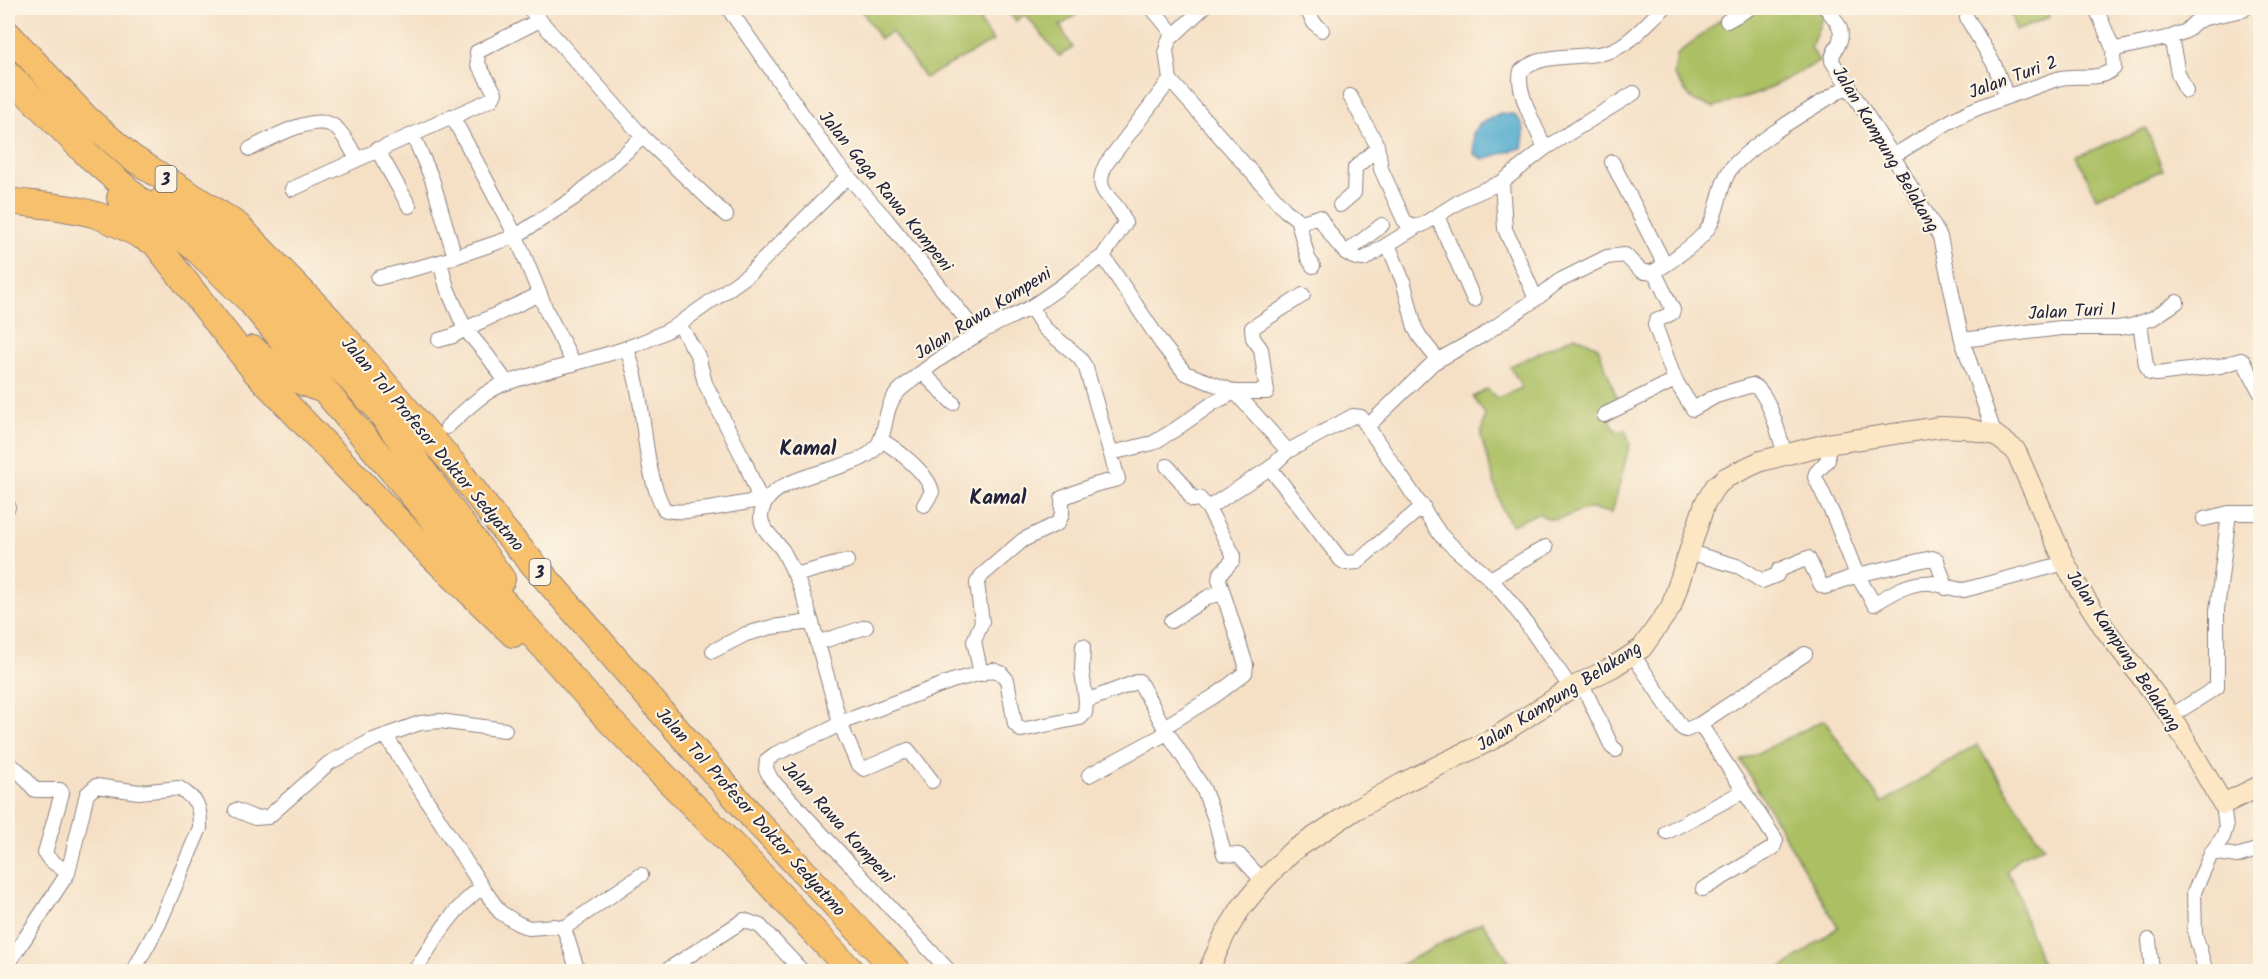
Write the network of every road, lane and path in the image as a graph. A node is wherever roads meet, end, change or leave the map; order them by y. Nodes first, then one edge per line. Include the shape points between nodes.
1 (529, 8) edge
2 (728, 8) edge
3 (1152, 8) edge
4 (1203, 8) edge
5 (1306, 8) edge
6 (1664, 8) edge
7 (1750, 8) edge
8 (1826, 8) edge
9 (2096, 8) edge
10 (2245, 8) edge
11 (1967, 18) dead end
12 (540, 20) junction
13 (1727, 21) dead end
14 (1322, 30) dead end
15 (8, 34) edge
16 (1174, 35) junction
17 (2170, 37) junction
18 (2114, 51) junction
19 (8, 74) edge
20 (1170, 80) junction
21 (1849, 85) junction
22 (2186, 92) dead end
23 (1634, 93) dead end
24 (1350, 96) dead end
25 (2007, 97) junction
26 (452, 116) junction
27 (412, 135) junction
28 (643, 136) junction
29 (1545, 148) junction
30 (250, 149) dead end
31 (377, 149) junction
32 (1378, 152) junction
33 (87, 154) junction
34 (1893, 156) junction
35 (357, 159) junction
36 (1612, 162) dead end
37 (847, 177) junction
38 (1502, 182) junction
39 (292, 189) dead end
40 (8, 201) edge
41 (409, 206) dead end
42 (1340, 206) dead end
43 (726, 215) dead end
44 (1437, 216) junction
45 (1298, 222) junction
46 (1382, 225) dead end
47 (1416, 227) junction
48 (516, 236) junction
49 (155, 244) junction
50 (1388, 244) junction
51 (1346, 253) junction
52 (1103, 256) junction
53 (455, 257) junction
54 (440, 262) junction
55 (1313, 266) dead end
56 (1660, 268) junction
57 (378, 278) dead end
58 (187, 282) junction
59 (540, 294) junction
60 (1303, 295) dead end
61 (1536, 299) junction
62 (1474, 300) dead end
63 (2177, 302) dead end
64 (1030, 307) junction
65 (2140, 323) junction
66 (679, 324) junction
67 (465, 329) junction
68 (982, 331) junction
69 (439, 340) dead end
70 (1962, 340) junction
71 (627, 348) junction
72 (1438, 360) junction
73 (574, 364) junction
74 (922, 372) junction
75 (1675, 380) junction
76 (507, 383) junction
77 (325, 390) junction
78 (1235, 392) junction
79 (2260, 392) edge
80 (953, 403) dead end
81 (1604, 415) dead end
82 (1369, 425) junction
83 (447, 427) dead end
84 (1995, 435) junction
85 (881, 440) junction
86 (1827, 444) junction
87 (1288, 451) junction
88 (1111, 453) junction
89 (1785, 454) junction
90 (1167, 466) dead end
91 (1270, 468) junction
92 (761, 504) junction
93 (924, 504) dead end
94 (1423, 506) junction
95 (1209, 508) junction
96 (2229, 513) junction
97 (2260, 513) edge
98 (2204, 519) dead end
99 (1546, 547) dead end
100 (1689, 552) junction
101 (847, 561) dead end
102 (2065, 563) junction
103 (795, 575) junction
104 (1857, 575) junction
105 (1490, 579) junction
106 (1946, 588) junction
107 (1223, 592) junction
108 (1171, 621) dead end
109 (812, 622) junction
110 (866, 627) dead end
111 (817, 643) junction
112 (1083, 646) dead end
113 (713, 651) dead end
114 (1805, 654) dead end
115 (1633, 655) junction
116 (981, 674) junction
117 (573, 680) junction
118 (1576, 685) junction
119 (1086, 701) junction
120 (2170, 716) junction
121 (607, 718) junction
122 (840, 723) junction
123 (1700, 724) junction
124 (505, 729) dead end
125 (1166, 730) junction
126 (386, 735) junction
127 (1616, 750) dead end
128 (8, 763) edge
129 (1089, 775) dead end
130 (932, 781) dead end
131 (2260, 786) edge
132 (1744, 790) junction
133 (2223, 804) junction
134 (236, 810) dead end
135 (1667, 832) dead end
136 (2260, 849) edge
137 (2212, 852) junction
138 (68, 873) junction
139 (641, 875) dead end
140 (1263, 880) junction
141 (482, 887) junction
142 (1703, 889) dead end
143 (564, 928) junction
144 (2148, 940) dead end
145 (8, 964) edge
146 (1209, 971) edge
147 (133, 972) edge
148 (414, 972) edge
149 (578, 972) edge
150 (664, 972) edge
151 (803, 972) edge
152 (852, 972) edge
153 (898, 972) edge
154 (950, 972) edge
155 (2152, 972) edge
156 (2206, 972) edge

1 - 12 street
2 - 37 street, Jalan Gaga Rawa Kompeni
3 - 16 street
4 - 16 street
5 - 14 street
6 - 29 street via 1612,50 1544,60 1521,70 1520,84
7 - 13 street
8 - 21 street, Jalan Kampung Belakang via 1842,31 1832,59
9 - 18 street
10 - 17 street via 2205,18
11 - 25 street via 1994,64
12 - 26 street via 477,52 478,64 495,93 492,99
12 - 28 street
15 - 153 highway, Jalan Tol Profesor Doktor Sedyatmo / 3 via 95,126 130,157 237,225 329,319 455,466 502,528 757,822
16 - 20 street via 1166,50
17 - 18 street
17 - 22 street
18 - 25 street, Jalan Turi 2 via 2114,68 2110,72 2086,78 2068,75
19 - 33 highway, Jalan Tol Profesor Doktor Sedyatmo / 3
20 - 45 street
20 - 52 street via 1100,176 1100,184 1125,223
21 - 34 street, Jalan Kampung Belakang
21 - 56 street via 1736,163 1725,178 1710,225 1693,244
23 - 29 street
24 - 32 street
25 - 34 street, Jalan Turi 2 via 1965,114
26 - 27 street
26 - 48 street
27 - 31 street
27 - 53 street via 432,179
28 - 43 street
28 - 48 street via 574,198
29 - 38 street
30 - 35 street via 306,124 327,123 336,127
31 - 35 street
31 - 41 street
32 - 42 street via 1355,168 1354,193
32 - 47 street via 1381,169 1404,220
33 - 49 highway
33 - 77 highway, Jalan Tol Profesor Doktor Sedyatmo / 3 via 249,300
33 - 117 highway via 204,231 259,280 378,409
34 - 70 street, Jalan Kampung Belakang via 1940,237
35 - 39 street
36 - 56 street
37 - 66 street via 748,275
37 - 68 street, Jalan Gaga Rawa Kompeni via 970,324
38 - 44 street
38 - 61 street via 1505,229
40 - 49 highway via 86,212
44 - 47 street
44 - 62 street
45 - 51 street via 1319,217
45 - 55 street
46 - 51 street
47 - 50 street
48 - 53 street
48 - 59 street
49 - 58 highway
50 - 51 street via 1362,260
50 - 72 street via 1415,328
52 - 64 street, Jalan Rawa Kompeni
52 - 78 street via 1185,373
53 - 54 street
54 - 57 street
54 - 67 street
56 - 61 street via 1642,271 1625,255 1607,257 1559,281
56 - 75 street via 1673,310 1655,325
58 - 77 highway via 276,369 298,382
58 - 121 highway via 255,371 417,541 554,674
59 - 67 street
59 - 73 street
60 - 78 street via 1252,328 1253,338 1261,349 1267,392
61 - 72 street
63 - 65 street, Jalan Turi 1
64 - 68 street, Jalan Rawa Kompeni
64 - 88 street via 1044,328 1079,357 1086,368
65 - 70 street, Jalan Turi 1 via 2117,328 2023,331
65 - 79 street via 2150,373 2241,360
66 - 71 street
66 - 92 street via 698,356 705,383 745,462
67 - 69 street
67 - 76 street
68 - 74 street, Jalan Rawa Kompeni
70 - 84 street, Jalan Kampung Belakang
71 - 73 street
71 - 92 street via 652,477 664,509 670,512
72 - 82 street
73 - 76 street
74 - 80 street
74 - 85 street, Jalan Rawa Kompeni via 889,403
75 - 81 street
75 - 89 street via 1693,409 1716,396 1757,386 1768,402
76 - 83 street via 474,402
77 - 117 highway, Jalan Tol Profesor Doktor Sedyatmo / 3
78 - 87 street
78 - 88 street via 1154,443
82 - 87 street via 1361,417 1353,416
82 - 94 street
84 - 86 street, Jalan Kampung Belakang via 1940,426
84 - 102 street, Jalan Kampung Belakang via 2015,450
85 - 92 street via 878,447 858,461 787,483
85 - 93 street via 906,458 929,484 932,492
86 - 89 street, Jalan Kampung Belakang
86 - 104 street via 1828,460 1815,477
87 - 91 street
88 - 116 street via 1118,479 1062,498 1058,523 1023,540 977,583 982,622 974,641
89 - 100 street, Jalan Kampung Belakang via 1749,466 1715,487 1705,503
90 - 95 street via 1193,500 1199,498
91 - 94 street via 1346,563 1358,562
91 - 95 street
92 - 103 street via 762,523
94 - 105 street via 1453,549
95 - 107 street via 1233,554 1233,560 1220,574
96 - 97 street
96 - 98 street
96 - 120 street via 2217,610 2217,687
99 - 105 street
100 - 104 street via 1740,567 1762,581 1806,558 1823,587
100 - 115 street, Jalan Kampung Belakang via 1671,607
101 - 103 street
102 - 106 street via 1964,590
102 - 120 street, Jalan Kampung Belakang via 2105,628
103 - 109 street
104 - 106 street via 1874,604 1905,587 1931,583
104 - 106 street via 1932,558 1937,560
105 - 118 street
107 - 108 street
107 - 125 street via 1246,665 1245,673
109 - 111 street
109 - 113 street via 746,634
110 - 111 street
111 - 122 street
112 - 119 street
114 - 123 street
115 - 118 street, Jalan Kampung Belakang
115 - 123 street via 1683,728 1688,730
116 - 119 street via 993,670 1005,675 1015,724 1021,730 1080,718 1085,713
116 - 122 street
117 - 121 highway, Jalan Tol Profesor Doktor Sedyatmo / 3
118 - 127 street
118 - 140 street, Jalan Kampung Belakang via 1493,740 1403,783 1318,833 1291,852
119 - 125 street via 1139,681
120 - 133 street, Jalan Kampung Belakang
121 - 152 highway, Jalan Tol Profesor Doktor Sedyatmo / 3
122 - 130 street via 864,769 908,750
122 - 154 street, Jalan Rawa Kompeni via 775,754 767,760 766,769 771,779
123 - 132 street
124 - 126 street via 440,721 420,723
125 - 129 street
125 - 140 street via 1206,794 1224,854 1239,855
126 - 134 street via 329,763 268,817 255,819
126 - 141 street
128 - 138 street via 35,790 62,793 45,853
131 - 133 street
132 - 135 street
132 - 142 street via 1776,844
133 - 137 street via 2226,827
136 - 137 street via 2237,856
137 - 156 street via 2194,892 2195,934
138 - 145 street
138 - 147 street via 87,794 96,786 139,792 179,788 196,800 200,828 159,924
139 - 143 street
140 - 146 street, Jalan Kampung Belakang via 1236,917
141 - 143 street via 500,912 517,923 529,928
141 - 148 street via 452,916
143 - 149 street
144 - 155 street
150 - 151 street via 744,920 760,926

